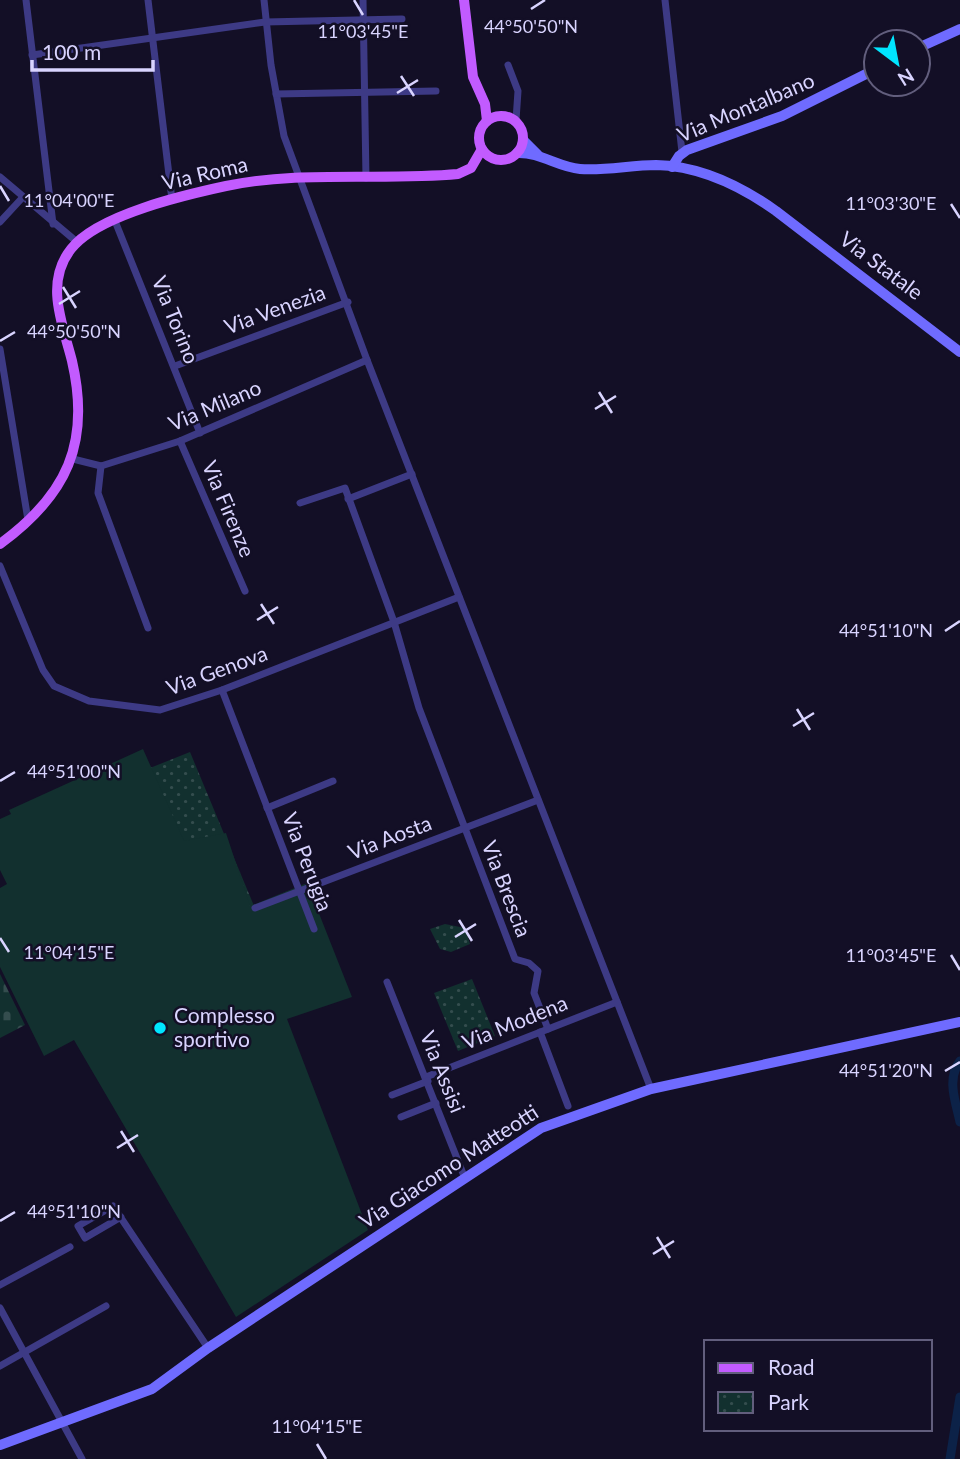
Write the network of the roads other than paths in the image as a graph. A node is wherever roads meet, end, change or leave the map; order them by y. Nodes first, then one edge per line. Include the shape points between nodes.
1 (26, 0) edge
2 (148, 0) edge
3 (264, 0) edge
4 (363, 0) edge
5 (464, 0) edge
6 (665, 0) edge
7 (364, 19) junction
8 (402, 19) dead end
9 (265, 22) junction
10 (960, 29) edge
11 (153, 37) junction
12 (932, 42) edge
13 (32, 55) junction
14 (508, 65) dead end
15 (862, 76) edge
16 (436, 91) dead end
17 (365, 92) junction
18 (276, 94) junction
19 (485, 104) junction
20 (501, 116) junction
21 (516, 120) junction
22 (487, 121) junction
23 (523, 140) junction
24 (482, 149) junction
25 (682, 152) junction
26 (517, 153) junction
27 (538, 156) junction
28 (494, 159) junction
29 (474, 164) junction
30 (672, 167) junction
31 (0, 177) edge
32 (366, 178) junction
33 (300, 179) junction
34 (23, 197) junction
35 (172, 200) junction
36 (115, 221) junction
37 (0, 222) edge
38 (52, 224) junction
39 (77, 242) junction
40 (348, 302) junction
41 (0, 349) edge
42 (960, 352) edge
43 (367, 360) junction
44 (175, 366) junction
45 (200, 433) junction
46 (180, 441) junction
47 (73, 459) junction
48 (101, 466) junction
49 (412, 474) junction
50 (348, 499) junction
51 (300, 503) dead end
52 (28, 520) junction
53 (0, 544) edge
54 (0, 566) edge
55 (245, 591) dead end
56 (459, 597) junction
57 (394, 622) junction
58 (148, 628) dead end
59 (222, 690) junction
60 (334, 781) dead end
61 (538, 800) junction
62 (267, 808) junction
63 (464, 829) junction
64 (299, 891) junction
65 (255, 908) dead end
66 (314, 929) dead end
67 (387, 982) dead end
68 (617, 1002) junction
69 (960, 1022) edge
70 (544, 1031) junction
71 (427, 1079) junction
72 (651, 1089) junction
73 (392, 1095) dead end
74 (436, 1103) junction
75 (568, 1105) dead end
76 (401, 1117) dead end
77 (464, 1176) junction
78 (121, 1217) junction
79 (70, 1247) dead end
80 (0, 1284) edge
81 (106, 1306) dead end
82 (0, 1308) edge
83 (208, 1348) junction
84 (24, 1353) junction
85 (0, 1366) edge
86 (61, 1424) junction
87 (0, 1445) edge
88 (82, 1459) edge

1 - 13 street
2 - 11 street
3 - 9 street
4 - 7 street
5 - 19 main road via 473,77
6 - 25 street
7 - 8 street
7 - 9 street
7 - 17 street
9 - 11 street
9 - 18 street
10 - 12 street
11 - 13 street
11 - 35 street
13 - 38 street
14 - 21 street via 517,91
15 - 25 street, Via Montalbano via 789,113
16 - 17 street
17 - 18 street
17 - 32 street
18 - 33 street
19 - 20 main road
19 - 22 main road
20 - 21 main road
20 - 22 main road
21 - 23 main road
22 - 24 main road via 479,134
23 - 26 main road
23 - 27 street
24 - 28 main road
24 - 29 main road
25 - 30 street, Via Montalbano
26 - 27 street, Via Statale
26 - 28 main road
27 - 30 street, Via Statale via 581,169
28 - 29 main road, Via Roma
29 - 32 main road, Via Roma via 456,175
30 - 42 street, Via Statale via 717,177 761,200
31 - 34 street
32 - 33 main road, Via Roma
33 - 35 main road, Via Roma via 250,182
33 - 40 street
34 - 37 street
34 - 38 street
35 - 36 main road, Via Roma
36 - 39 main road, Via Roma
36 - 44 street, Via Torino
38 - 39 street
39 - 47 main road via 63,263 56,296 77,390 78,437
40 - 43 street
40 - 44 street, Via Venezia
41 - 52 street
43 - 45 street, Via Milano
43 - 49 street
44 - 45 street, Via Torino
45 - 46 street, Via Milano
46 - 48 street, Via Milano
46 - 55 street, Via Firenze
47 - 48 street
47 - 52 main road
48 - 58 street via 98,493
49 - 50 street
49 - 56 street
50 - 51 street via 345,488
50 - 57 street
52 - 53 main road
54 - 59 street, Via Genova via 43,670 62,691 89,701 160,710
56 - 57 street, Via Genova
56 - 61 street
57 - 59 street, Via Genova
57 - 63 street via 419,708
59 - 62 street, Via Perugia
60 - 62 street, Via Perugia
61 - 63 street, Via Aosta
61 - 68 street
62 - 64 street, Via Perugia
63 - 64 street, Via Aosta
63 - 70 street, Via Brescia via 515,959 538,971 534,993
64 - 65 street, Via Aosta
64 - 66 street, Via Perugia
67 - 71 street, Via Assisi
68 - 70 street, Via Modena
68 - 72 street
69 - 72 street, Via Giacomo Matteotti
70 - 71 street, Via Modena
70 - 75 street
71 - 73 street, Via Modena
71 - 74 street, Via Assisi
72 - 77 street, Via Giacomo Matteotti via 541,1128
74 - 76 street
74 - 77 street, Via Assisi
77 - 83 street, Via Giacomo Matteotti
78 - 78 street via 113,1206 78,1226 85,1238
78 - 83 street
79 - 80 street
81 - 84 street
82 - 84 street
83 - 86 street, Via Giacomo Matteotti via 152,1388
84 - 85 street
84 - 86 street
86 - 87 street, Via Giacomo Matteotti
86 - 88 street

